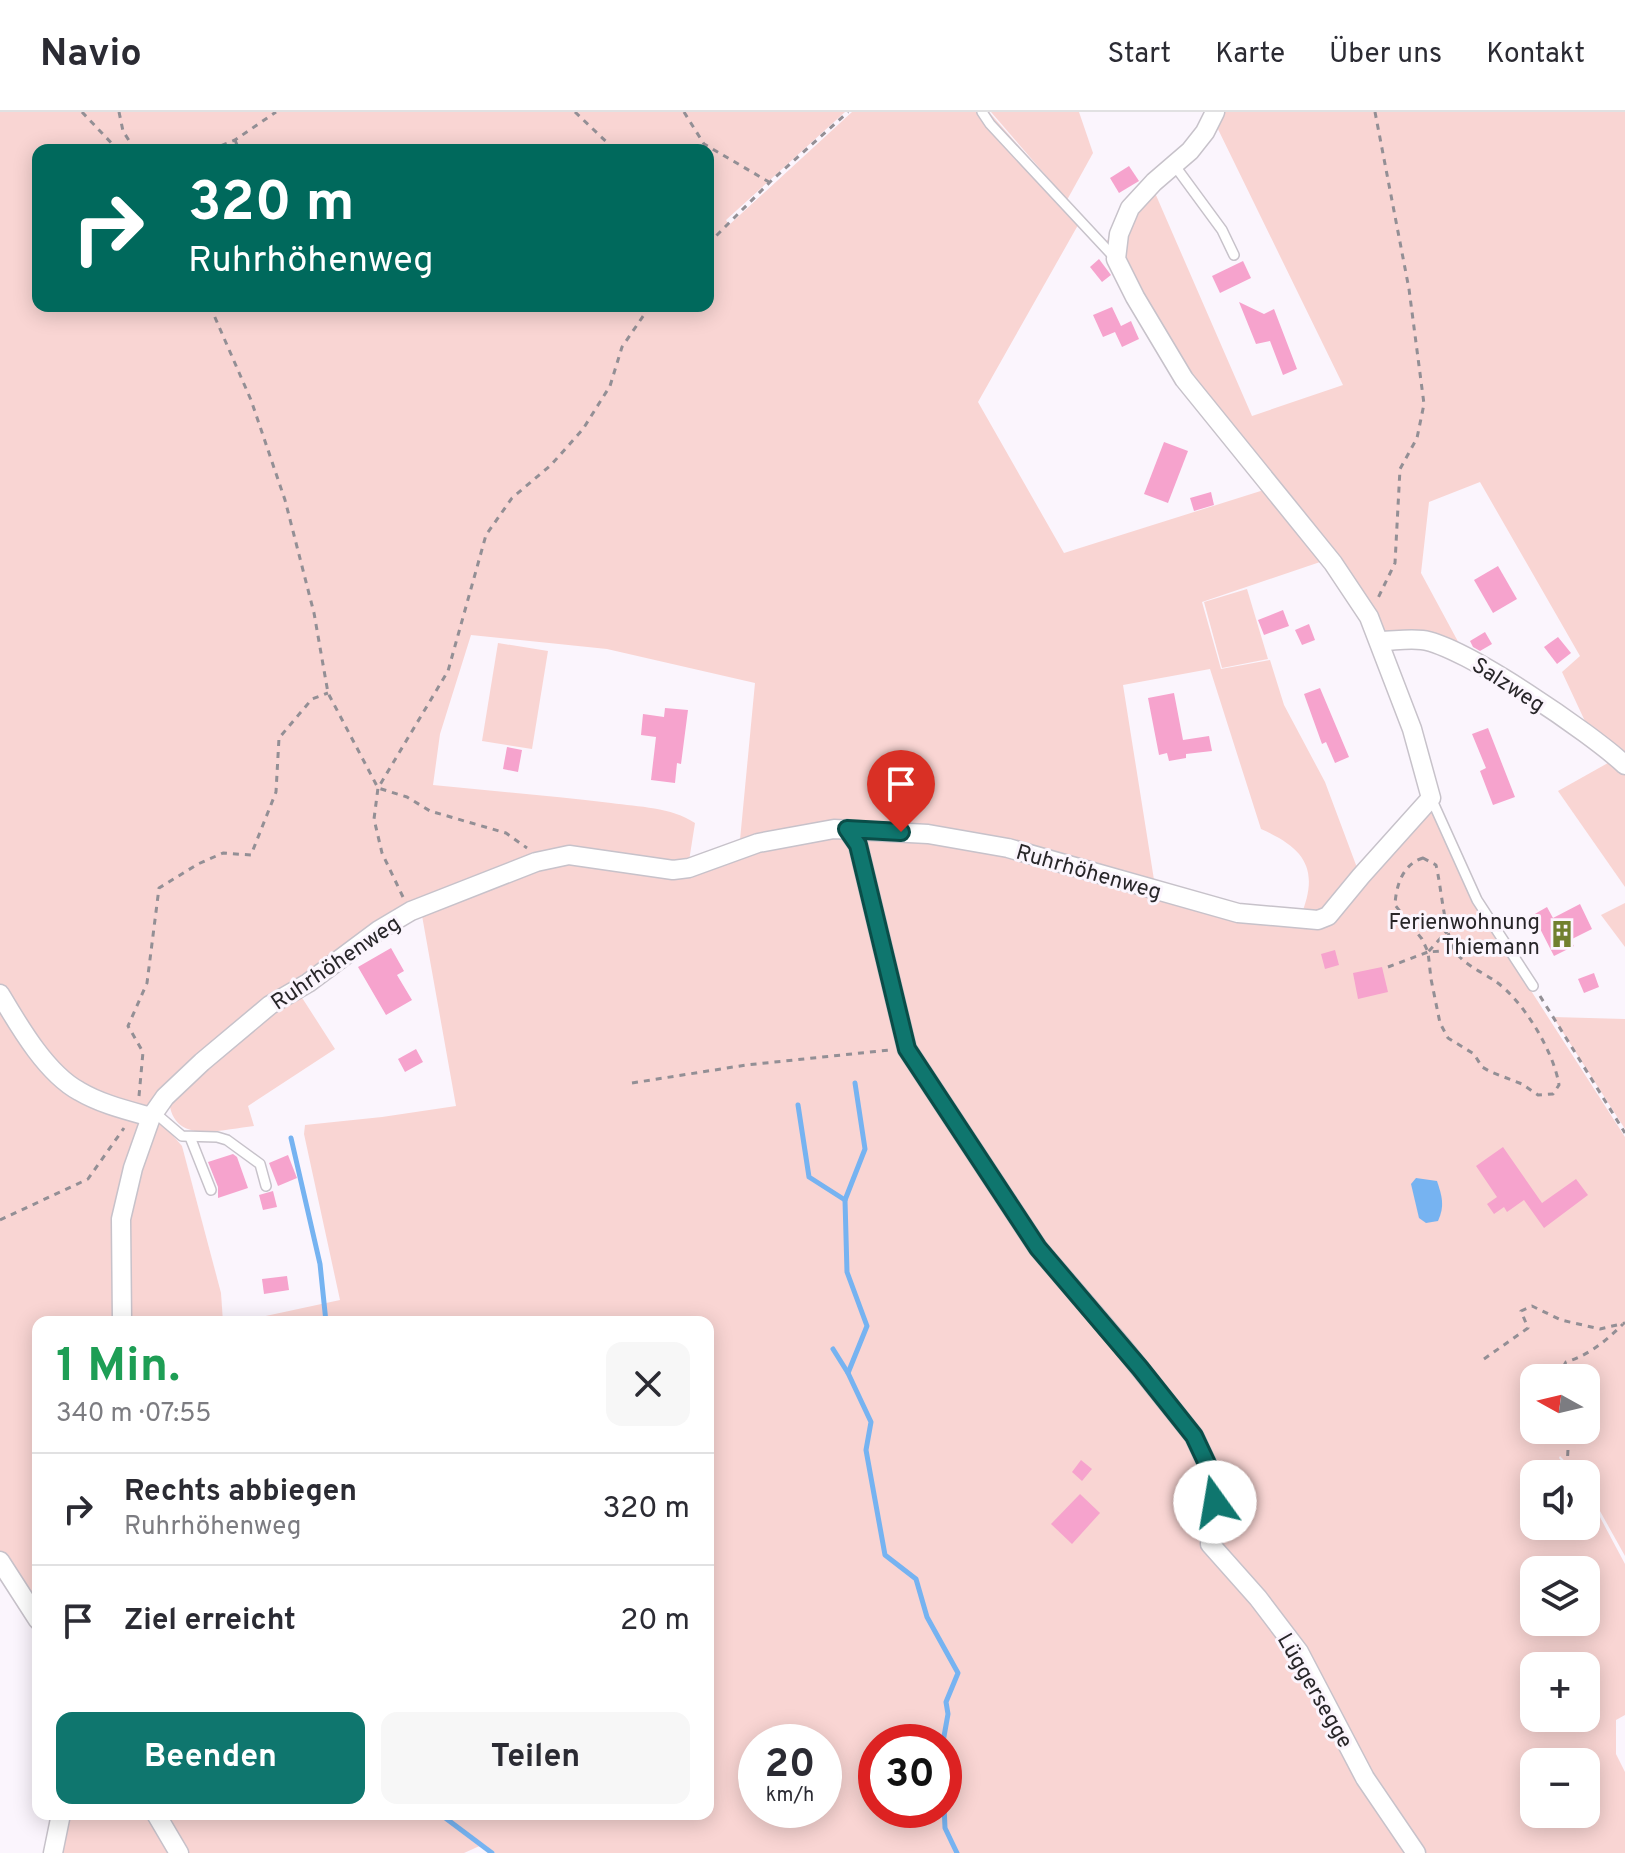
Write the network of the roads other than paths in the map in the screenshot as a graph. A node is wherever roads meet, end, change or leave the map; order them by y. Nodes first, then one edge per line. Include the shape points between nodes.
1 (982, 112) edge
2 (1215, 112) edge
3 (1175, 166) junction
4 (1234, 255) dead end
5 (1116, 259) junction
6 (1379, 641) junction
7 (1625, 765) edge
8 (1431, 798) junction
9 (847, 829) junction
10 (1533, 986) road end
11 (0, 994) edge
12 (146, 1114) junction
13 (190, 1137) junction
14 (266, 1186) dead end
15 (211, 1190) dead end
16 (122, 1316) edge
17 (0, 1561) edge
18 (32, 1611) edge
19 (60, 1820) edge
20 (160, 1820) edge
21 (53, 1853) edge
22 (179, 1853) edge
23 (1416, 1853) edge

1 - 5 lane
2 - 3 street
3 - 4 lane
3 - 5 street via 1130,208
5 - 6 street via 1184,379 1333,563
6 - 7 street, Salzweg via 1423,640 1462,653
6 - 8 street
8 - 9 street, Ruhrhöhenweg via 1328,916 1318,920 1212,907 1008,848 928,834
8 - 10 lane via 1477,900
9 - 12 street, Ruhrhöhenweg via 758,843 673,870 569,855 536,862 411,911 270,1005
9 - 23 street, Lüggersegge via 858,845 907,1049 1038,1248 1194,1436 1217,1485 1210,1544 1299,1652 1365,1778
11 - 12 street via 25,1036 65,1081 104,1103
12 - 13 lane
12 - 16 street, Ruhrhöhenweg via 121,1219
13 - 14 lane via 227,1140 260,1164
13 - 15 lane
17 - 18 street
19 - 21 street
20 - 22 street

